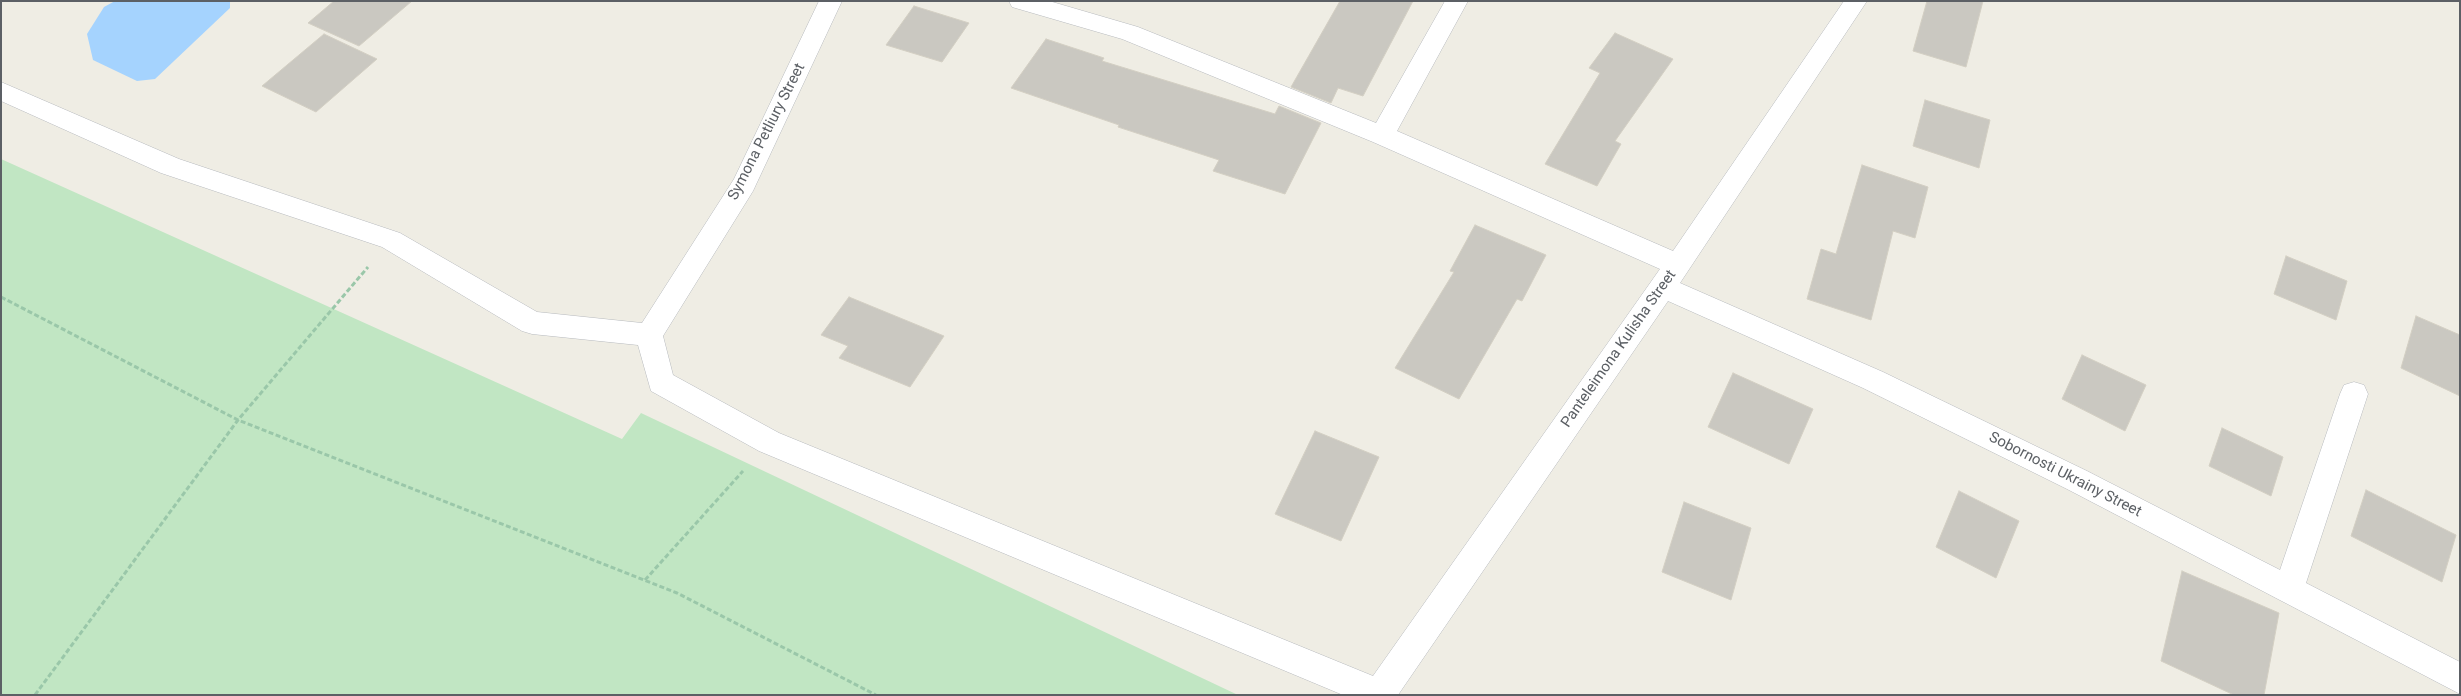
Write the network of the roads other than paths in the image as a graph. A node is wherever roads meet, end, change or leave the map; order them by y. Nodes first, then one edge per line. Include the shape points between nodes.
1 (831, 1) edge
2 (1020, 1) edge
3 (1457, 1) edge
4 (1856, 1) edge
5 (1, 91) edge
6 (1382, 135) junction
7 (1670, 276) junction
8 (649, 335) junction
9 (2354, 394) dead end
10 (2289, 590) junction
11 (2460, 678) edge
12 (1379, 694) edge

1 - 8 street, Symona Petliury Street via 744,184
2 - 6 street, Sobornosti Ukrainy Street via 1130,33
3 - 6 street
4 - 7 street, Panteleimona Kulisha Street
5 - 8 street via 170,166 391,240 532,323
6 - 7 street, Sobornosti Ukrainy Street
7 - 10 street, Sobornosti Ukrainy Street
7 - 12 street, Panteleimona Kulisha Street
8 - 12 street via 661,382 769,442
9 - 10 street
10 - 11 street, Sobornosti Ukrainy Street

